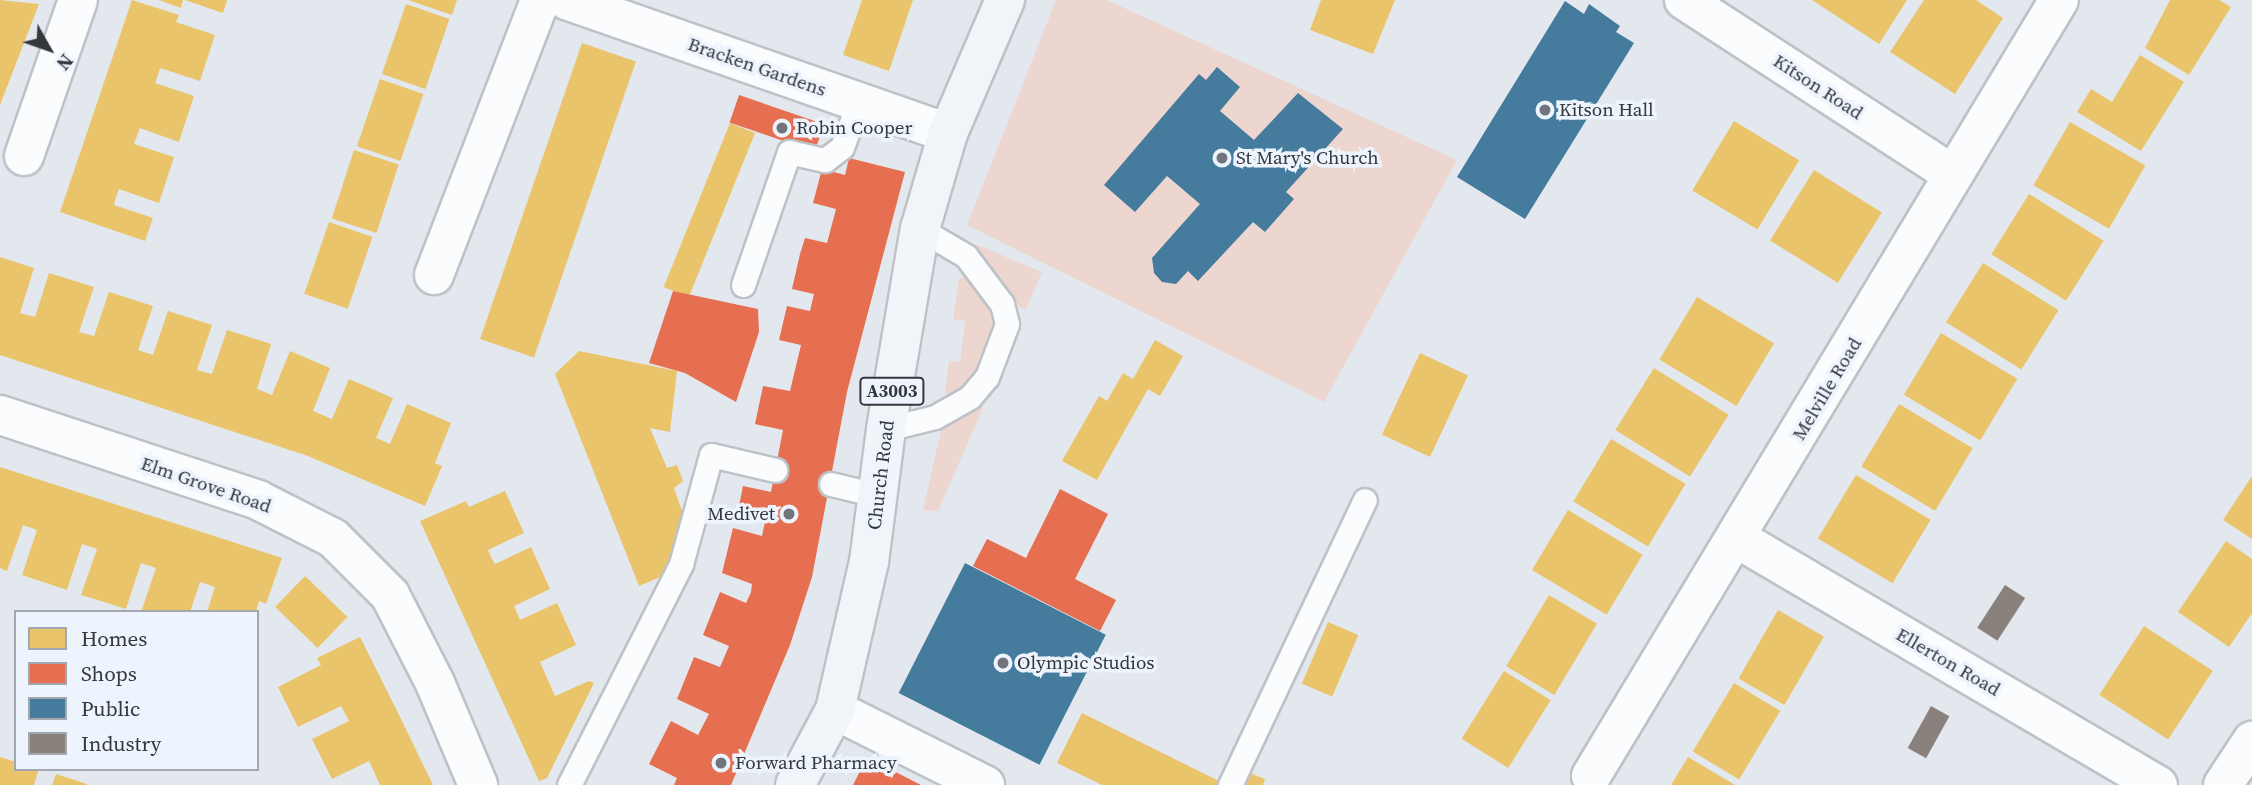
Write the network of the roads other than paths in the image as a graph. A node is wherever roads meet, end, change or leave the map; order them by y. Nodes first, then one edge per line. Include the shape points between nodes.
1 (78, 0) edge
2 (540, 0) edge
3 (566, 0) edge
4 (1005, 0) edge
5 (1684, 0) edge
6 (2059, 0) edge
7 (859, 102) junction
8 (948, 133) junction
9 (24, 156) dead end
10 (1952, 174) junction
11 (920, 229) junction
12 (434, 275) dead end
13 (743, 285) dead end
14 (0, 415) edge
15 (886, 429) junction
16 (775, 470) dead end
17 (831, 484) dead end
18 (881, 496) junction
19 (1365, 500) dead end
20 (1738, 539) junction
21 (835, 710) junction
22 (2252, 741) edge
23 (1591, 776) dead end
24 (478, 785) edge
25 (569, 785) edge
26 (795, 785) edge
27 (985, 785) edge
28 (1230, 785) edge
29 (2158, 785) edge
30 (2223, 785) edge

1 - 9 street
2 - 12 street
3 - 7 street, Bracken Gardens
4 - 8 main road, Church Road / A3003
5 - 10 street, Kitson Road
6 - 10 street, Melville Road
7 - 8 street, Bracken Gardens
7 - 13 lane via 842,147 825,160 789,152
8 - 11 main road, Church Road / A3003
10 - 20 street, Melville Road
11 - 15 main road, Church Road / A3003
11 - 15 lane via 966,256 1002,304 1007,324 987,377 970,397 935,417
14 - 24 street, Elm Grove Road via 258,499 334,538 390,595 435,683
15 - 18 main road, Church Road / A3003
16 - 25 lane via 711,455 681,564
17 - 18 lane
18 - 21 main road, Church Road / A3003
19 - 28 lane
20 - 23 street, Melville Road
20 - 29 street, Ellerton Road
21 - 26 main road, Church Road / A3003
21 - 27 street
22 - 30 street

